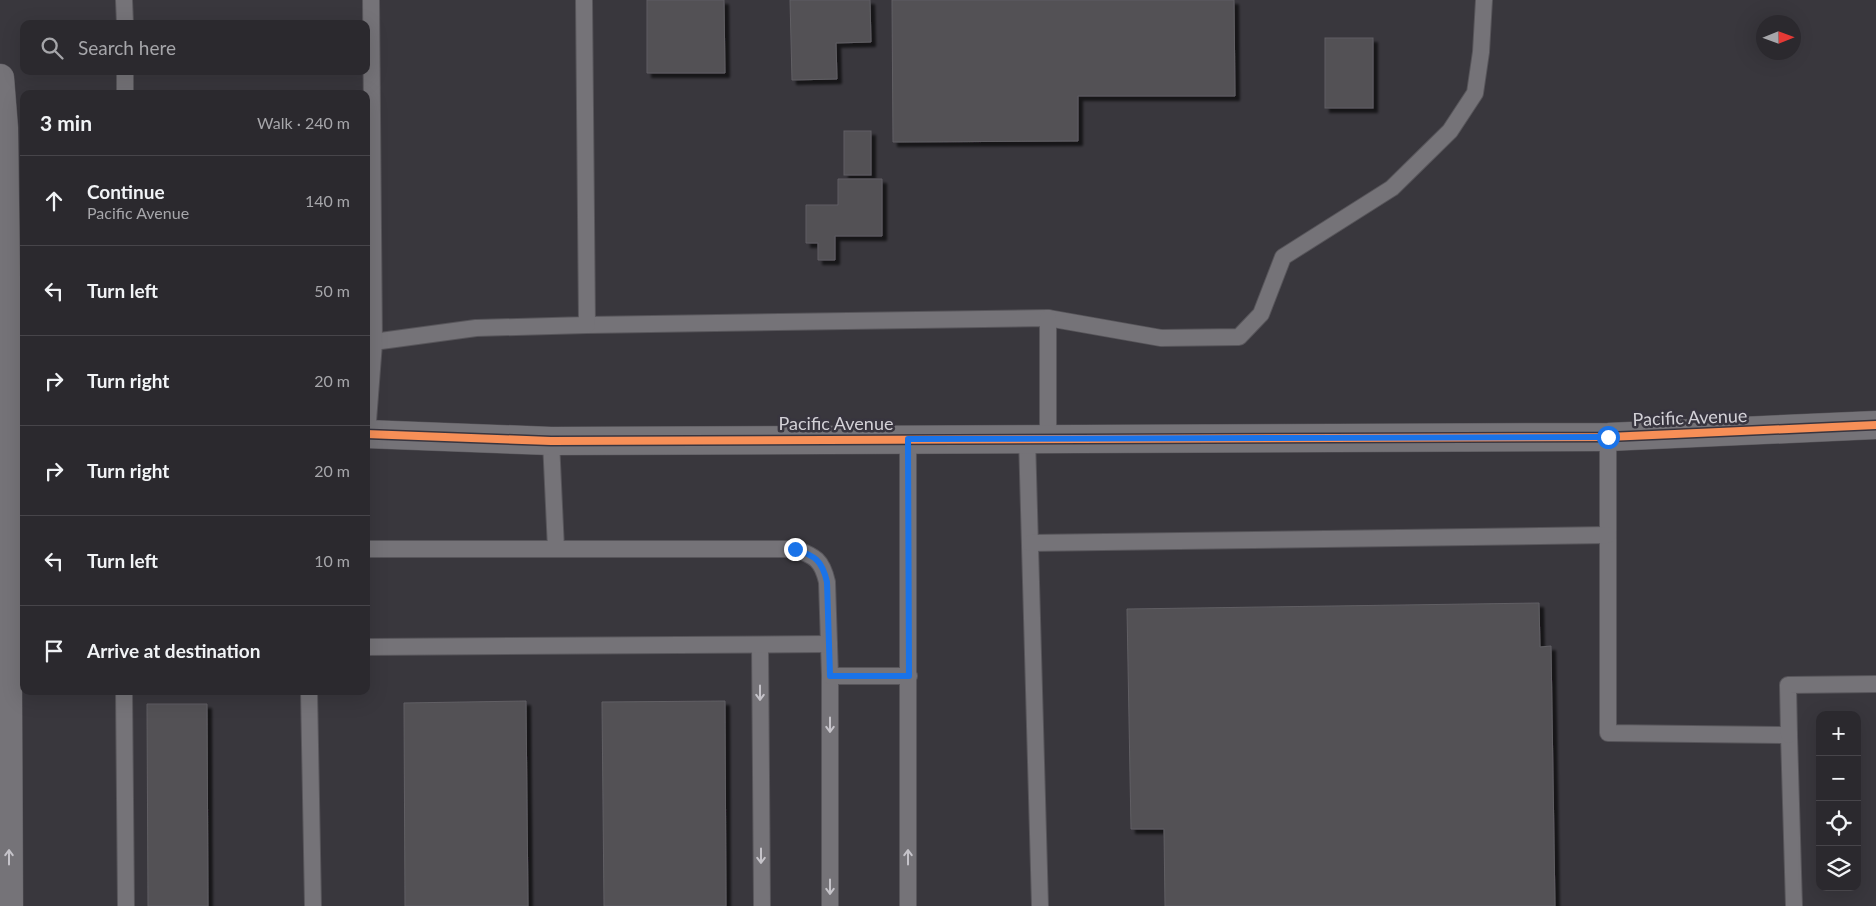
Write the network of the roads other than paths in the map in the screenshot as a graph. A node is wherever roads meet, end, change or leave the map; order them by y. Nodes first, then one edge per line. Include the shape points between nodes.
1 (124, 0) edge
2 (371, 0) edge
3 (584, 0) edge
4 (1484, 0) edge
5 (124, 20) edge
6 (125, 75) edge
7 (0, 78) edge
8 (125, 90) edge
9 (1048, 318) junction
10 (587, 325) junction
11 (370, 343) edge
12 (1876, 425) edge
13 (370, 434) edge
14 (1608, 437) junction
15 (10, 438) edge
16 (1038, 438) junction
17 (908, 439) junction
18 (551, 441) junction
19 (1608, 535) junction
20 (1030, 543) junction
21 (370, 549) edge
22 (556, 549) junction
23 (829, 644) junction
24 (760, 645) junction
25 (370, 647) edge
26 (830, 676) junction
27 (909, 676) junction
28 (1876, 684) edge
29 (124, 695) edge
30 (309, 695) edge
31 (1789, 735) junction
32 (9, 906) edge
33 (126, 906) edge
34 (313, 906) edge
35 (762, 906) edge
36 (830, 906) edge
37 (908, 906) edge
38 (1040, 906) edge
39 (1794, 906) edge

1 - 5 lane
2 - 11 lane
3 - 10 lane
4 - 9 lane via 1476,93 1450,131 1392,188 1283,257 1261,314 1240,337 1161,338
6 - 8 lane
7 - 15 street
9 - 10 lane
9 - 16 lane
10 - 11 lane via 476,328
12 - 14 street, Pacific Avenue
13 - 18 street, Pacific Avenue
14 - 16 street, Pacific Avenue
14 - 19 lane
32 -> 15 street
16 - 17 street, Pacific Avenue
16 - 20 lane
17 - 18 street, Pacific Avenue
17 - 27 lane
18 - 22 lane
19 - 20 lane
19 - 31 lane via 1608,733
20 - 38 lane
21 - 22 lane
22 - 23 lane via 795,549 814,555 824,568 827,582
23 - 24 lane
23 - 26 lane
24 - 25 lane
24 -> 35 lane
26 - 27 lane
26 -> 36 lane
37 -> 27 lane
28 - 31 lane via 1788,685
29 - 33 lane
30 - 34 lane
31 - 39 lane

